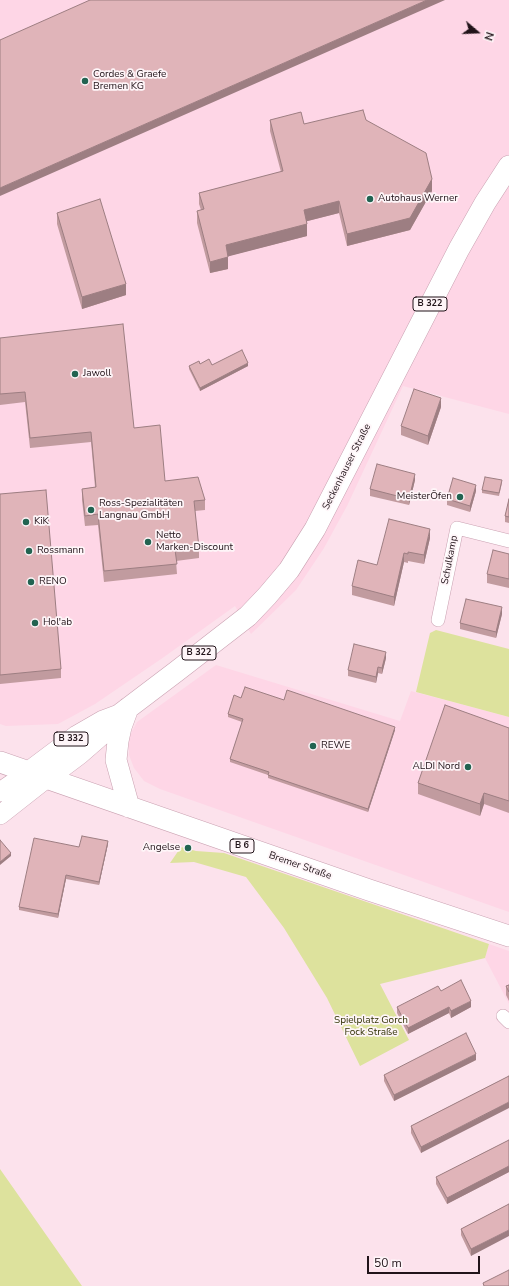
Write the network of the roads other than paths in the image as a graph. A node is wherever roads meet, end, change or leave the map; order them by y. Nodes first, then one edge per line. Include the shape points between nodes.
1 (509, 166) edge
2 (509, 541) edge
3 (438, 620) dead end
4 (123, 711) junction
5 (0, 762) edge
6 (38, 775) junction
7 (0, 792) edge
8 (129, 807) junction
9 (0, 815) edge
10 (509, 936) edge

1 - 4 main road, Seckenhauser Straße / B 322 via 459,249 315,529 289,570 248,616
2 - 3 street, Schulkamp via 456,528
4 - 6 main road, B 322 via 109,729 79,754
4 - 8 main road via 116,760
5 - 6 main road, B 6
6 - 7 main road
6 - 8 main road, Bremer Straße / B 6
6 - 9 main road
8 - 10 main road, Bremer Straße / B 6

